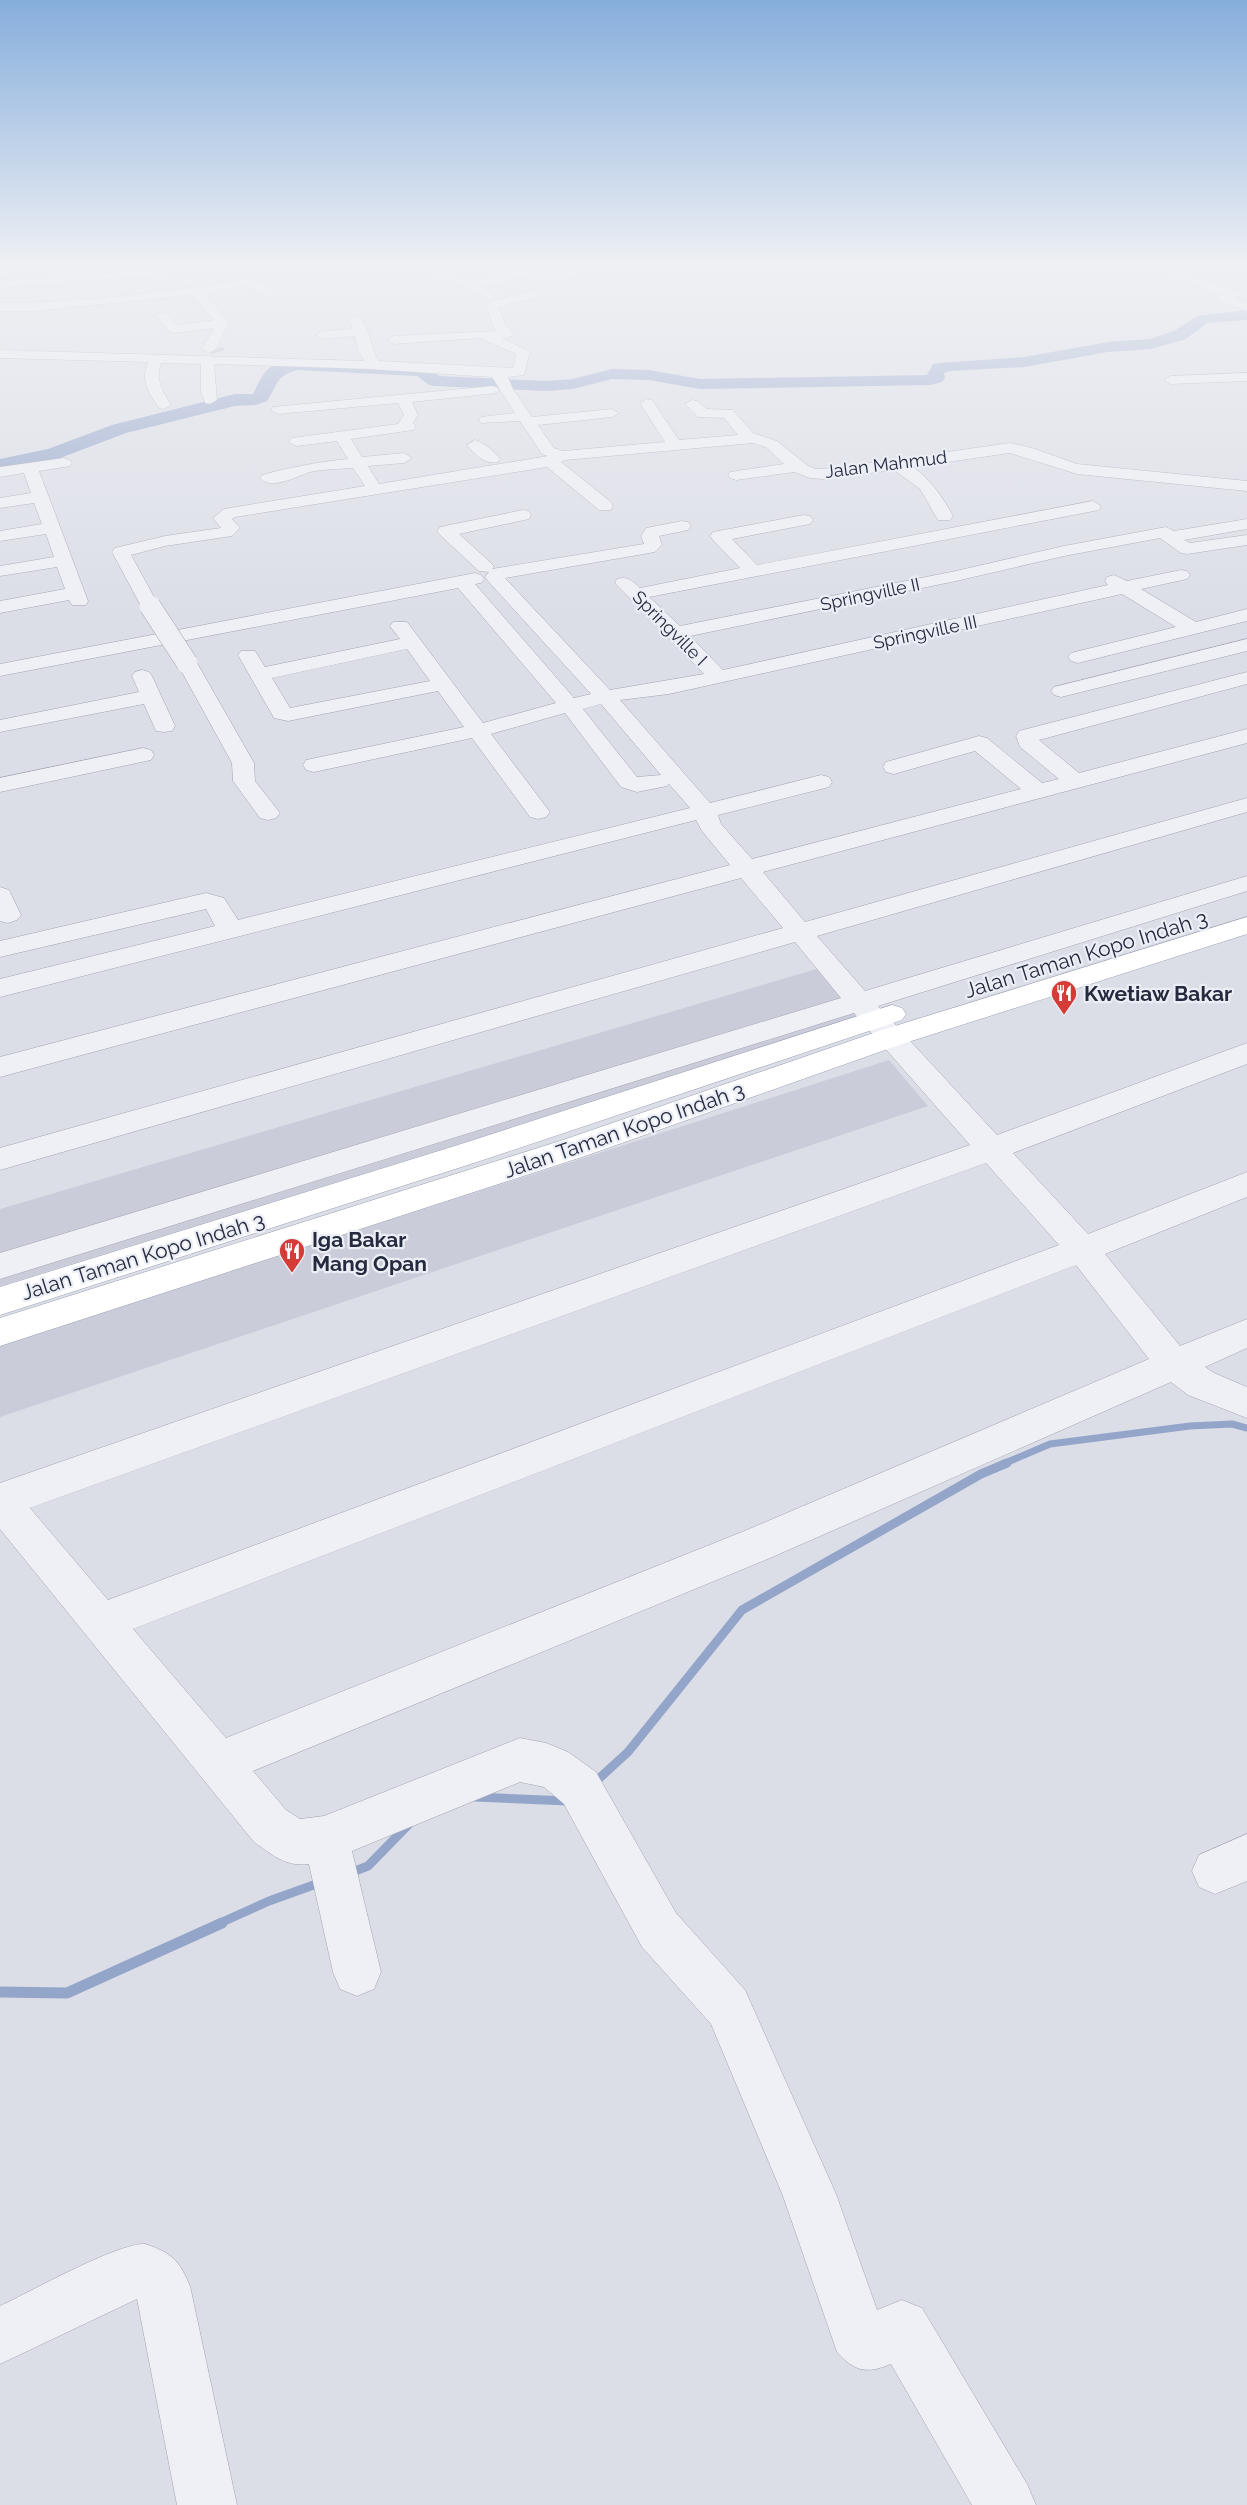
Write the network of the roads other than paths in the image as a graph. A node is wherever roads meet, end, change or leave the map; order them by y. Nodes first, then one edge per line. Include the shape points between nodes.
1 (151, 383) edge
2 (209, 383) tunnel mouth
3 (502, 383) joint
4 (402, 397) junction
5 (210, 400) dead end
6 (647, 403) dead end
7 (692, 404) dead end
8 (164, 405) dead end
9 (278, 410) dead end
10 (527, 419) junction
11 (486, 420) dead end
12 (597, 428) dead end
13 (626, 432) dead end
14 (341, 436) junction
15 (748, 437) junction
16 (297, 441) dead end
17 (674, 444) junction
18 (934, 444) dead end
19 (475, 445) dead end
20 (1052, 445) dead end
21 (637, 448) junction
22 (1027, 452) junction
23 (969, 453) junction
24 (553, 456) junction
25 (267, 457) dead end
26 (404, 458) dead end
27 (492, 459) junction
28 (358, 461) junction
29 (64, 463) dead end
30 (898, 465) junction
31 (449, 466) dead end
32 (797, 467) junction
33 (30, 468) junction
34 (0, 472) edge
35 (736, 475) dead end
36 (268, 478) junction
37 (1194, 483) junction
38 (1247, 486) edge
39 (375, 490) junction
40 (40, 497) junction
41 (1215, 498) dead end
42 (0, 503) edge
43 (278, 504) junction
44 (605, 506) dead end
45 (1093, 506) dead end
46 (1232, 509) dead end
47 (524, 515) dead end
48 (944, 516) dead end
49 (1247, 517) edge
50 (804, 520) dead end
51 (1013, 520) junction
52 (1247, 524) edge
53 (682, 526) dead end
54 (52, 528) junction
55 (882, 530) dead end
56 (1166, 532) dead end
57 (0, 536) edge
58 (1247, 540) edge
59 (899, 542) junction
60 (1064, 551) junction
61 (65, 560) junction
62 (0, 571) edge
63 (753, 571) junction
64 (484, 575) junction
65 (1181, 575) dead end
66 (1123, 588) junction
67 (0, 607) edge
68 (1247, 615) edge
69 (1192, 628) junction
70 (676, 633) junction
71 (141, 637) junction
72 (1247, 645) edge
73 (248, 655) dead end
74 (0, 657) edge
75 (1078, 657) dead end
76 (0, 670) edge
77 (260, 674) junction
78 (142, 676) dead end
79 (718, 677) junction
80 (1247, 678) edge
81 (444, 684) junction
82 (1061, 692) dead end
83 (150, 696) junction
84 (601, 703) junction
85 (0, 726) edge
86 (164, 726) dead end
87 (478, 730) junction
88 (1247, 736) edge
89 (143, 755) dead end
90 (314, 765) dead end
91 (894, 767) dead end
92 (668, 781) junction
93 (821, 782) dead end
94 (1076, 782) junction
95 (0, 785) edge
96 (1039, 792) junction
97 (1247, 805) edge
98 (538, 812) dead end
99 (268, 813) dead end
100 (701, 817) junction
101 (746, 868) junction
102 (1247, 884) edge
103 (1247, 905) edge
104 (1247, 925) edge
105 (231, 931) junction
106 (801, 932) junction
107 (1115, 935) junction
108 (0, 949) edge
109 (0, 988) edge
110 (876, 1020) junction
111 (1247, 1053) edge
112 (0, 1067) edge
113 (464, 1140) junction
114 (993, 1149) junction
115 (0, 1158) edge
116 (1247, 1184) edge
117 (1081, 1248) junction
118 (0, 1266) edge
119 (0, 1301) edge
120 (0, 1332) edge
121 (1247, 1333) edge
122 (1174, 1365) junction
123 (1247, 1403) edge
124 (0, 1501) edge
125 (101, 1622) junction
126 (219, 1763) junction
127 (332, 1864) junction
128 (357, 1972) dead end
129 (0, 2336) edge
130 (207, 2505) edge
131 (1006, 2505) edge

1 - 8 street
2 - 5 street
3 - 4 street
3 - 10 street
4 - 9 street
4 - 14 street via 411,415 405,424 408,428
6 - 17 street
7 - 15 street via 703,414 728,413
10 - 11 street
10 - 12 street via 610,410 620,424
10 - 24 street
13 - 21 street
14 - 16 street
14 - 28 street
15 - 17 street, Jalan Mahmud
15 - 32 street, Jalan Mahmud via 773,443
17 - 21 street, Jalan Mahmud
18 - 23 street via 948,443
19 - 27 street
20 - 22 street
21 - 24 street, Jalan Mahmud
22 - 23 street, Jalan Mahmud via 1006,441
22 - 37 street, Jalan Mahmud via 1077,469
23 - 30 street, Jalan Mahmud
24 - 27 street
24 - 39 street
24 - 44 street
25 - 36 street
26 - 28 street
27 - 31 street
28 - 36 street
28 - 39 street
29 - 33 street
30 - 32 street, Jalan Mahmud via 821,473
30 - 48 street via 922,480
32 - 35 street
33 - 34 street
33 - 40 street
36 - 43 street
37 - 38 street, Jalan Mahmud
37 - 41 street
39 - 43 street
40 - 42 street
40 - 54 street
43 - 99 street, bridge via 224,516 231,528 226,532 121,552 243,763 244,781
45 - 51 street
46 - 49 street
47 - 64 street via 446,531
50 - 63 street via 719,536
51 - 59 street
51 - 60 street
52 - 58 street via 1168,537 1187,549
53 - 64 street via 652,532 653,545 649,548
54 - 57 street
54 - 61 street
55 - 59 street
56 - 60 street, Springville II
59 - 63 street
60 - 66 street
60 - 70 street, Springville II
61 - 62 street
61 - 67 street via 78,597
63 - 70 street, Springville I via 629,587
64 - 71 street
64 - 84 street
64 - 84 street via 480,600
65 - 66 street, Springville III
66 - 69 street
66 - 79 street, Springville III
68 - 69 street
69 - 75 street
70 - 79 street, Springville I
71 - 74 street
71 - 76 street
72 - 82 street
73 - 77 street
77 - 81 street via 282,713 288,715
77 - 81 street via 407,634
78 - 83 street
79 - 84 street, Springville III via 651,696
80 - 94 street via 1027,736 1028,742
81 - 87 street
83 - 85 street
83 - 86 street
84 - 87 street, Springville III
84 - 92 street
84 - 92 street via 690,763 691,774
87 - 90 street, Springville III
87 - 98 street
88 - 94 street
89 - 95 street
91 - 96 street via 979,743
92 - 100 street
93 - 100 street
94 - 96 street
96 - 101 street
97 - 106 street
100 - 101 street
100 - 105 street
101 - 106 street
101 - 112 street
102 - 107 street
103 - 107 main road, Jalan Taman Kopo Indah 3
104 - 110 main road, Jalan Taman Kopo Indah 3
105 - 108 street via 215,903 206,901
105 - 109 street
106 - 110 street
106 - 115 street
107 - 110 street
110 - 113 main road, Jalan Taman Kopo Indah 3
110 - 114 street
110 - 120 main road, Jalan Taman Kopo Indah 3 via 574,1148
111 - 114 street
113 - 118 street
113 - 119 main road, Jalan Taman Kopo Indah 3
114 - 117 street
114 - 124 street
116 - 117 street
117 - 122 street
117 - 125 street
121 - 122 street
122 - 123 street via 1201,1384
122 - 126 street via 756,1545
124 - 125 street
125 - 126 street
126 - 127 street via 270,1826
127 - 128 street
127 - 131 street via 519,1760 563,1771 586,1797 659,1930 728,2007 809,2194 857,2332 866,2342 873,2343 902,2328
129 - 130 street via 130,2273 142,2269 152,2273 162,2286

